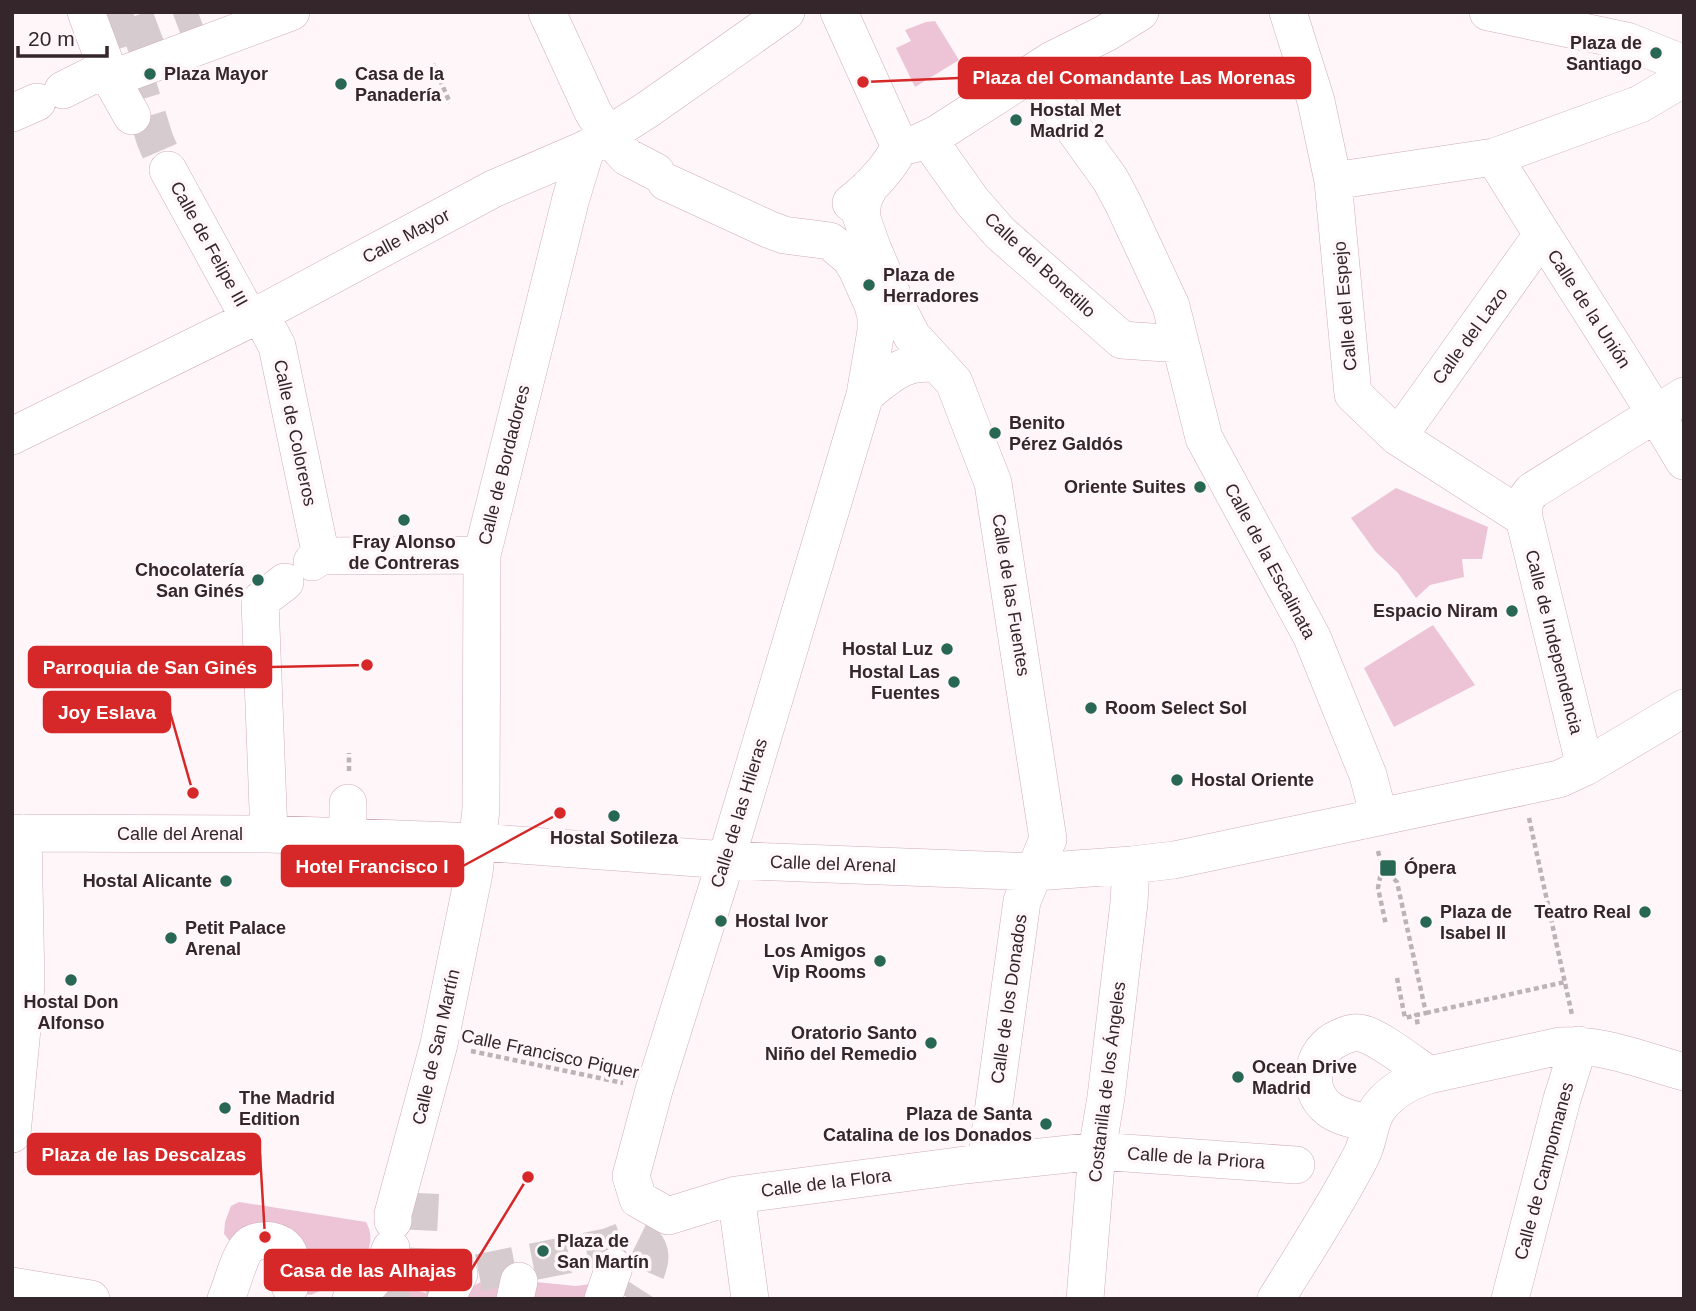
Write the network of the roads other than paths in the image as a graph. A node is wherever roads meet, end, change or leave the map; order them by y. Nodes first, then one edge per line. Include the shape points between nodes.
1 (86, 12) edge
2 (291, 12) edge
3 (547, 12) edge
4 (786, 12) edge
5 (839, 12) edge
6 (1140, 12) edge
7 (1288, 12) edge
8 (1488, 12) edge
9 (1684, 64) edge
10 (1033, 72) junction
11 (109, 74) junction
12 (1684, 78) edge
13 (37, 102) edge
14 (132, 116) dead end
15 (597, 142) junction
16 (914, 143) junction
17 (1494, 157) junction
18 (168, 170) tunnel mouth
19 (1333, 181) junction
20 (870, 187) junction
21 (1542, 235) junction
22 (792, 236) junction
23 (257, 315) junction
24 (1180, 344) junction
25 (938, 364) junction
26 (865, 395) junction
27 (1670, 404) edge
28 (12, 436) edge
29 (1398, 436) junction
30 (1684, 461) edge
31 (1524, 518) junction
32 (482, 555) junction
33 (306, 567) junction
34 (1684, 708) edge
35 (1585, 767) junction
36 (1379, 817) junction
37 (269, 834) junction
38 (20, 843) edge
39 (1042, 856) junction
40 (476, 857) junction
41 (726, 860) junction
42 (1131, 865) junction
43 (19, 987) edge
44 (439, 1044) junction
45 (1579, 1045) junction
46 (1684, 1072) edge
47 (1429, 1075) junction
48 (1370, 1124) junction
49 (12, 1134) edge
50 (1097, 1151) junction
51 (986, 1163) junction
52 (1296, 1165) dead end
53 (421, 1185) tunnel mouth
54 (736, 1195) junction
55 (668, 1216) joint
56 (12, 1286) edge
57 (290, 1286) dead end
58 (91, 1299) edge
59 (226, 1299) edge
60 (351, 1299) edge
61 (750, 1299) edge
62 (1085, 1299) edge
63 (1276, 1299) edge
64 (1510, 1299) edge

1 - 11 street
2 - 11 street
3 - 15 street via 593,112
4 - 15 street, Calle Mayor
5 - 16 street, Calle del Bonetillo
6 - 10 street
7 - 19 street, Calle del Espejo via 1316,101
8 - 9 street via 1627,41
10 - 16 street
10 - 24 street, Calle de la Escalinata via 1117,192 1171,306
11 - 13 street
11 - 14 street
12 - 17 street via 1640,104
15 - 22 street via 768,229
15 - 23 street, Calle Mayor via 493,190
15 - 32 street, Calle de Bordadores via 571,198
16 - 20 street
16 - 24 street, Calle del Bonetillo via 1000,233 1122,340
17 - 19 street
17 - 21 street, Calle de la Unión
18 - 23 street, Calle de Felipe III via 242,305 247,313
19 - 29 street, Calle del Espejo via 1353,394
20 - 22 street via 816,227
20 - 25 street via 861,216 866,231 906,325
21 - 27 street, Calle de la Unión
21 - 29 street, Calle del Lazo
22 - 26 street via 830,241 858,269 876,317
23 - 28 street, Calle Mayor
23 - 33 street, Calle de Coloreros via 277,346
24 - 36 street, Calle de la Escalinata via 1204,438 1312,638 1368,775
25 - 26 street via 902,367
25 - 39 street, Calle de las Fuentes via 954,382 993,482
26 - 41 street, Calle de las Hileras
27 - 30 street, Calle de la Unión
27 - 31 street via 1532,491 1523,503
29 - 31 street, Calle del Espejo
31 - 35 street, Calle de Independencia
32 - 33 street
32 - 40 street, Calle de Bordadores via 481,810
33 - 37 street via 260,601
34 - 35 street
35 - 36 street via 1559,779
36 - 42 street, Calle del Arenal via 1233,849
37 - 38 street, Calle del Arenal
37 - 40 street, Calle del Arenal via 348,821
38 - 43 street
39 - 41 street, Calle del Arenal
39 - 42 street, Calle del Arenal
39 - 51 street, Calle de los Donados via 1022,901
40 - 41 street, Calle del Arenal
40 - 44 street, Calle de San Martín
41 - 55 street, Calle de las Hileras via 631,1176 638,1199
42 - 50 street, Costanilla de los Ángeles
43 - 49 street
44 - 53 street via 435,1112
44 - 60 street, Calle de San Martín via 383,1268
45 - 46 street
45 - 47 street
45 - 64 street, Calle de Campomanes
47 - 48 street via 1388,1097
47 - 48 street via 1359,1032 1332,1041 1314,1064 1320,1099 1337,1114
48 - 63 street via 1363,1152
50 - 51 street
50 - 52 street, Calle de la Priora
50 - 62 street, Costanilla de los Ángeles
51 - 54 street, Calle de la Flora
54 - 55 street, Calle de la Flora
54 - 61 street
56 - 58 street
57 - 59 street via 290,1255 285,1247 267,1240 245,1251

